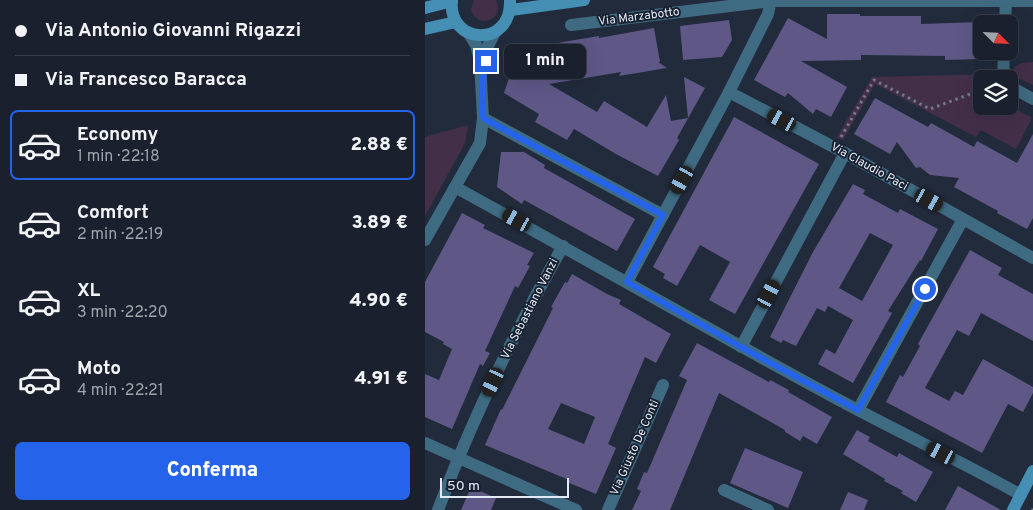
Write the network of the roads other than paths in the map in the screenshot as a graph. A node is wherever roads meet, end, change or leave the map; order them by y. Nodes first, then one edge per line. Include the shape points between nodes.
1 (584, 0) edge
2 (452, 1) edge
3 (771, 1) edge
4 (1006, 1) edge
5 (1033, 1) edge
6 (511, 5) edge
7 (425, 8) edge
8 (1005, 15) edge
9 (456, 22) junction
10 (571, 25) dead end
11 (425, 29) edge
12 (468, 32) junction
13 (495, 32) junction
14 (482, 84) junction
15 (1018, 91) edge
16 (729, 92) junction
17 (1033, 99) edge
18 (483, 118) junction
19 (839, 151) junction
20 (455, 187) junction
21 (663, 215) junction
22 (963, 219) junction
23 (425, 240) edge
24 (563, 246) junction
25 (1033, 258) edge
26 (627, 282) junction
27 (741, 347) junction
28 (663, 385) dead end
29 (858, 410) junction
30 (425, 443) edge
31 (458, 458) junction
32 (1033, 470) edge
33 (724, 490) dead end
34 (1021, 495) junction
35 (438, 510) edge
36 (575, 510) edge
37 (608, 510) edge
38 (768, 510) edge
39 (1013, 510) edge

1 - 6 main road
2 - 7 main road
2 - 9 main road
3 - 4 street, Via Marzabotto
3 - 10 street, Via Marzabotto
3 - 16 street via 768,14
4 - 5 street, Via Marzabotto
4 - 8 street
6 - 13 main road via 506,23
9 - 11 main road
9 - 12 main road
12 - 13 main road via 480,36
12 - 14 street via 476,45
13 - 14 street via 488,46
14 - 18 street
15 - 17 street
16 - 19 street, Via Claudio Paci
16 - 21 street
18 - 20 street via 479,143
18 - 21 street
19 - 22 street, Via Claudio Paci
19 - 27 street
20 - 23 street
20 - 24 street
21 - 26 street
22 - 25 street, Via Claudio Paci
22 - 29 street
24 - 26 street
24 - 31 street, Via Sebastiano Vanzi via 530,304
26 - 27 street
27 - 29 street
28 - 37 street, Via Giusto De Conti
29 - 34 street
30 - 31 street
31 - 35 street, Via Sebastiano Vanzi
31 - 36 street
32 - 34 main road
33 - 38 street
34 - 39 main road

